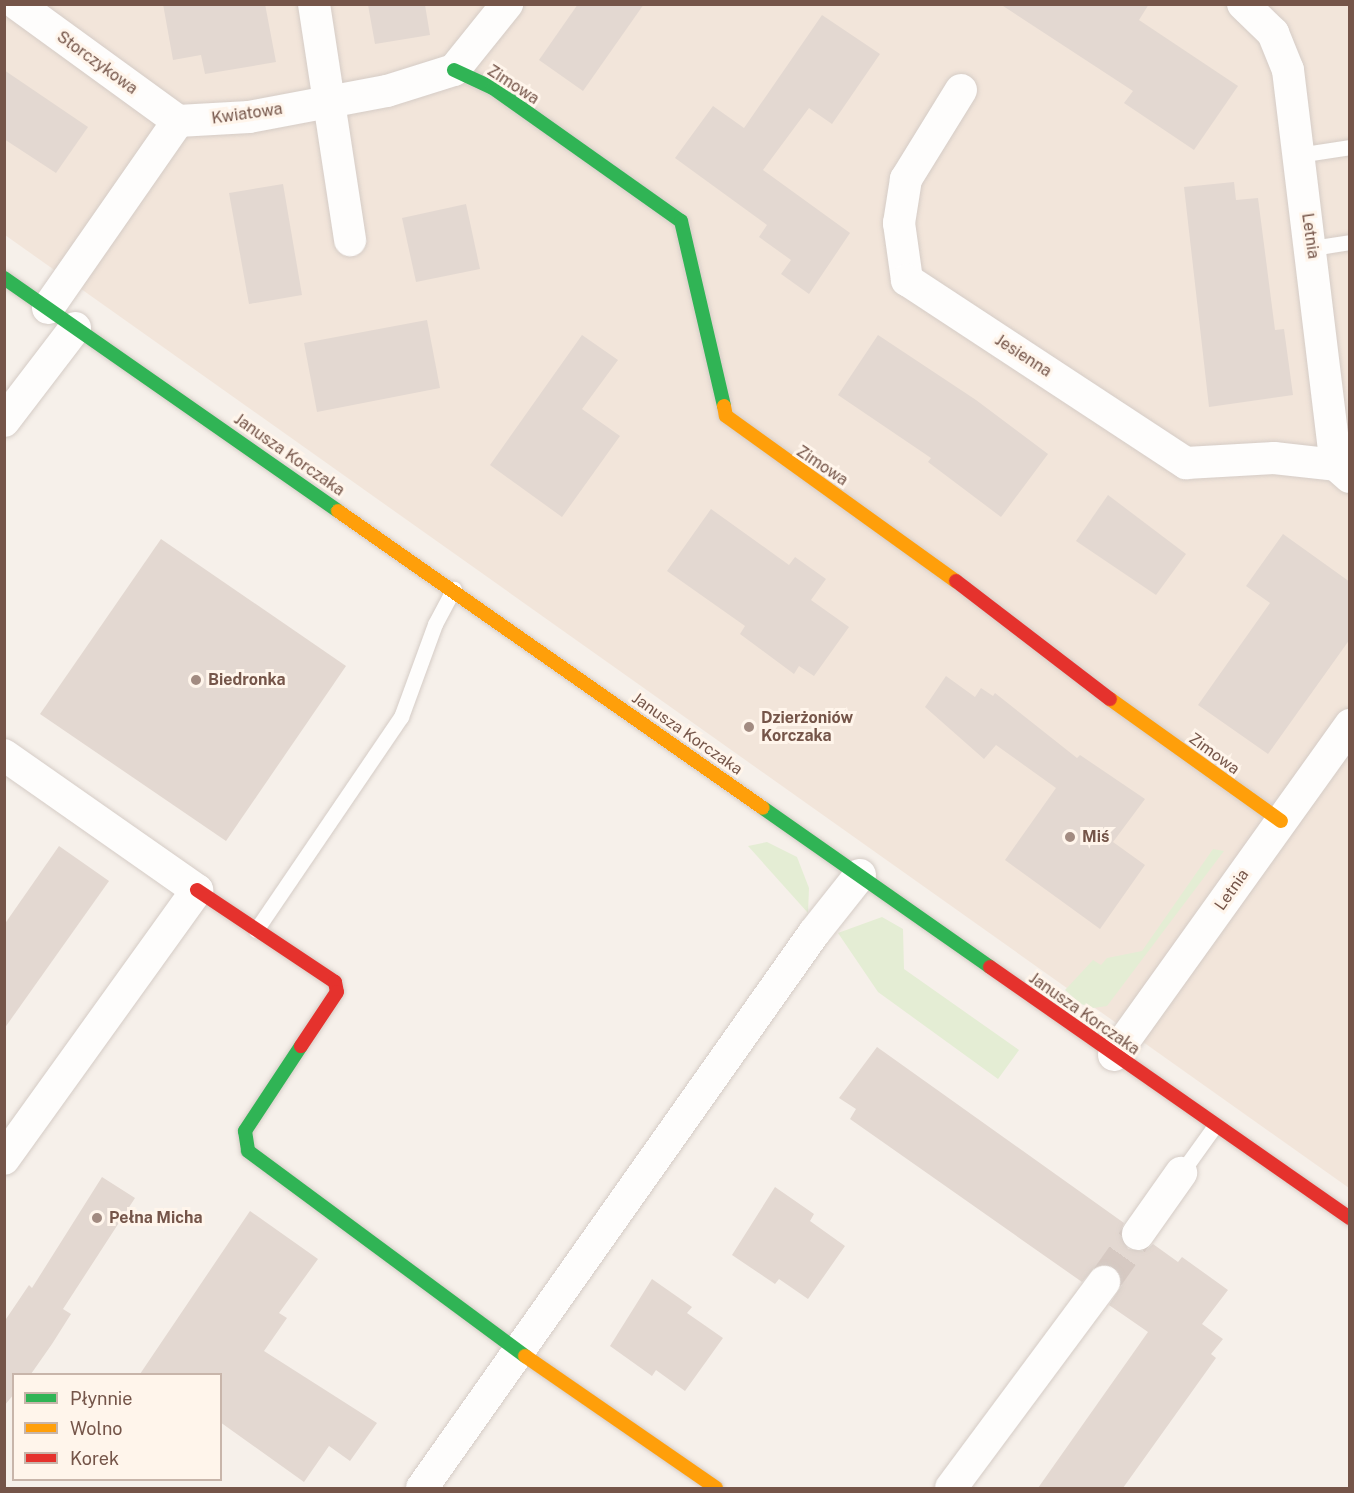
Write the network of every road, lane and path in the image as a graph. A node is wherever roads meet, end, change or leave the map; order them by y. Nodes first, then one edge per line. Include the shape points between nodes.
1 (17, 4) edge
2 (314, 4) edge
3 (507, 4) edge
4 (1244, 4) edge
5 (454, 70) junction
6 (961, 90) dead end
7 (329, 100) junction
8 (178, 121) junction
9 (1350, 147) edge
10 (1298, 154) junction
11 (350, 240) dead end
12 (1350, 242) edge
13 (1312, 248) junction
14 (4, 278) edge
15 (48, 308) junction
16 (75, 328) junction
17 (4, 421) edge
18 (1343, 471) edge
19 (453, 589) junction
20 (1350, 724) edge
21 (4, 755) edge
22 (1281, 821) junction
23 (860, 875) junction
24 (196, 890) junction
25 (256, 930) junction
26 (1114, 1055) junction
27 (1214, 1127) junction
28 (4, 1159) edge
29 (1181, 1173) joint
30 (1350, 1218) edge
31 (1138, 1234) tunnel mouth
32 (1104, 1282) tunnel mouth
33 (521, 1353) junction
34 (422, 1488) edge
35 (716, 1488) edge
36 (951, 1488) edge

1 - 8 street, Storczykowa
2 - 7 street
3 - 5 street
4 - 10 street, Letnia via 1273,33 1288,70
5 - 7 street, Kwiatowa via 387,91
5 - 22 street, Zimowa via 493,88 681,221 726,416 922,554 1099,691
6 - 18 street, Jesienna via 906,179 898,223 907,280 1186,463 1274,458
7 - 8 street, Kwiatowa via 249,117
7 - 11 street
8 - 15 street
9 - 10 lane
10 - 13 street, Letnia
12 - 13 lane
13 - 18 street, Letnia
14 - 15 street, Janusza Korczaka
15 - 16 street, Janusza Korczaka
16 - 17 street
16 - 19 street, Janusza Korczaka
19 - 23 street, Janusza Korczaka
19 - 25 lane via 435,624 401,717
20 - 22 street, Letnia
21 - 24 street
22 - 26 street, Letnia
23 - 26 street, Janusza Korczaka
23 - 33 street via 814,933
24 - 25 street
24 - 28 street
25 - 33 street via 335,982 337,992 245,1131 248,1151
26 - 27 street, Janusza Korczaka
27 - 29 lane
27 - 30 street, Janusza Korczaka
29 - 31 street
32 - 36 street
33 - 34 street
33 - 35 street

